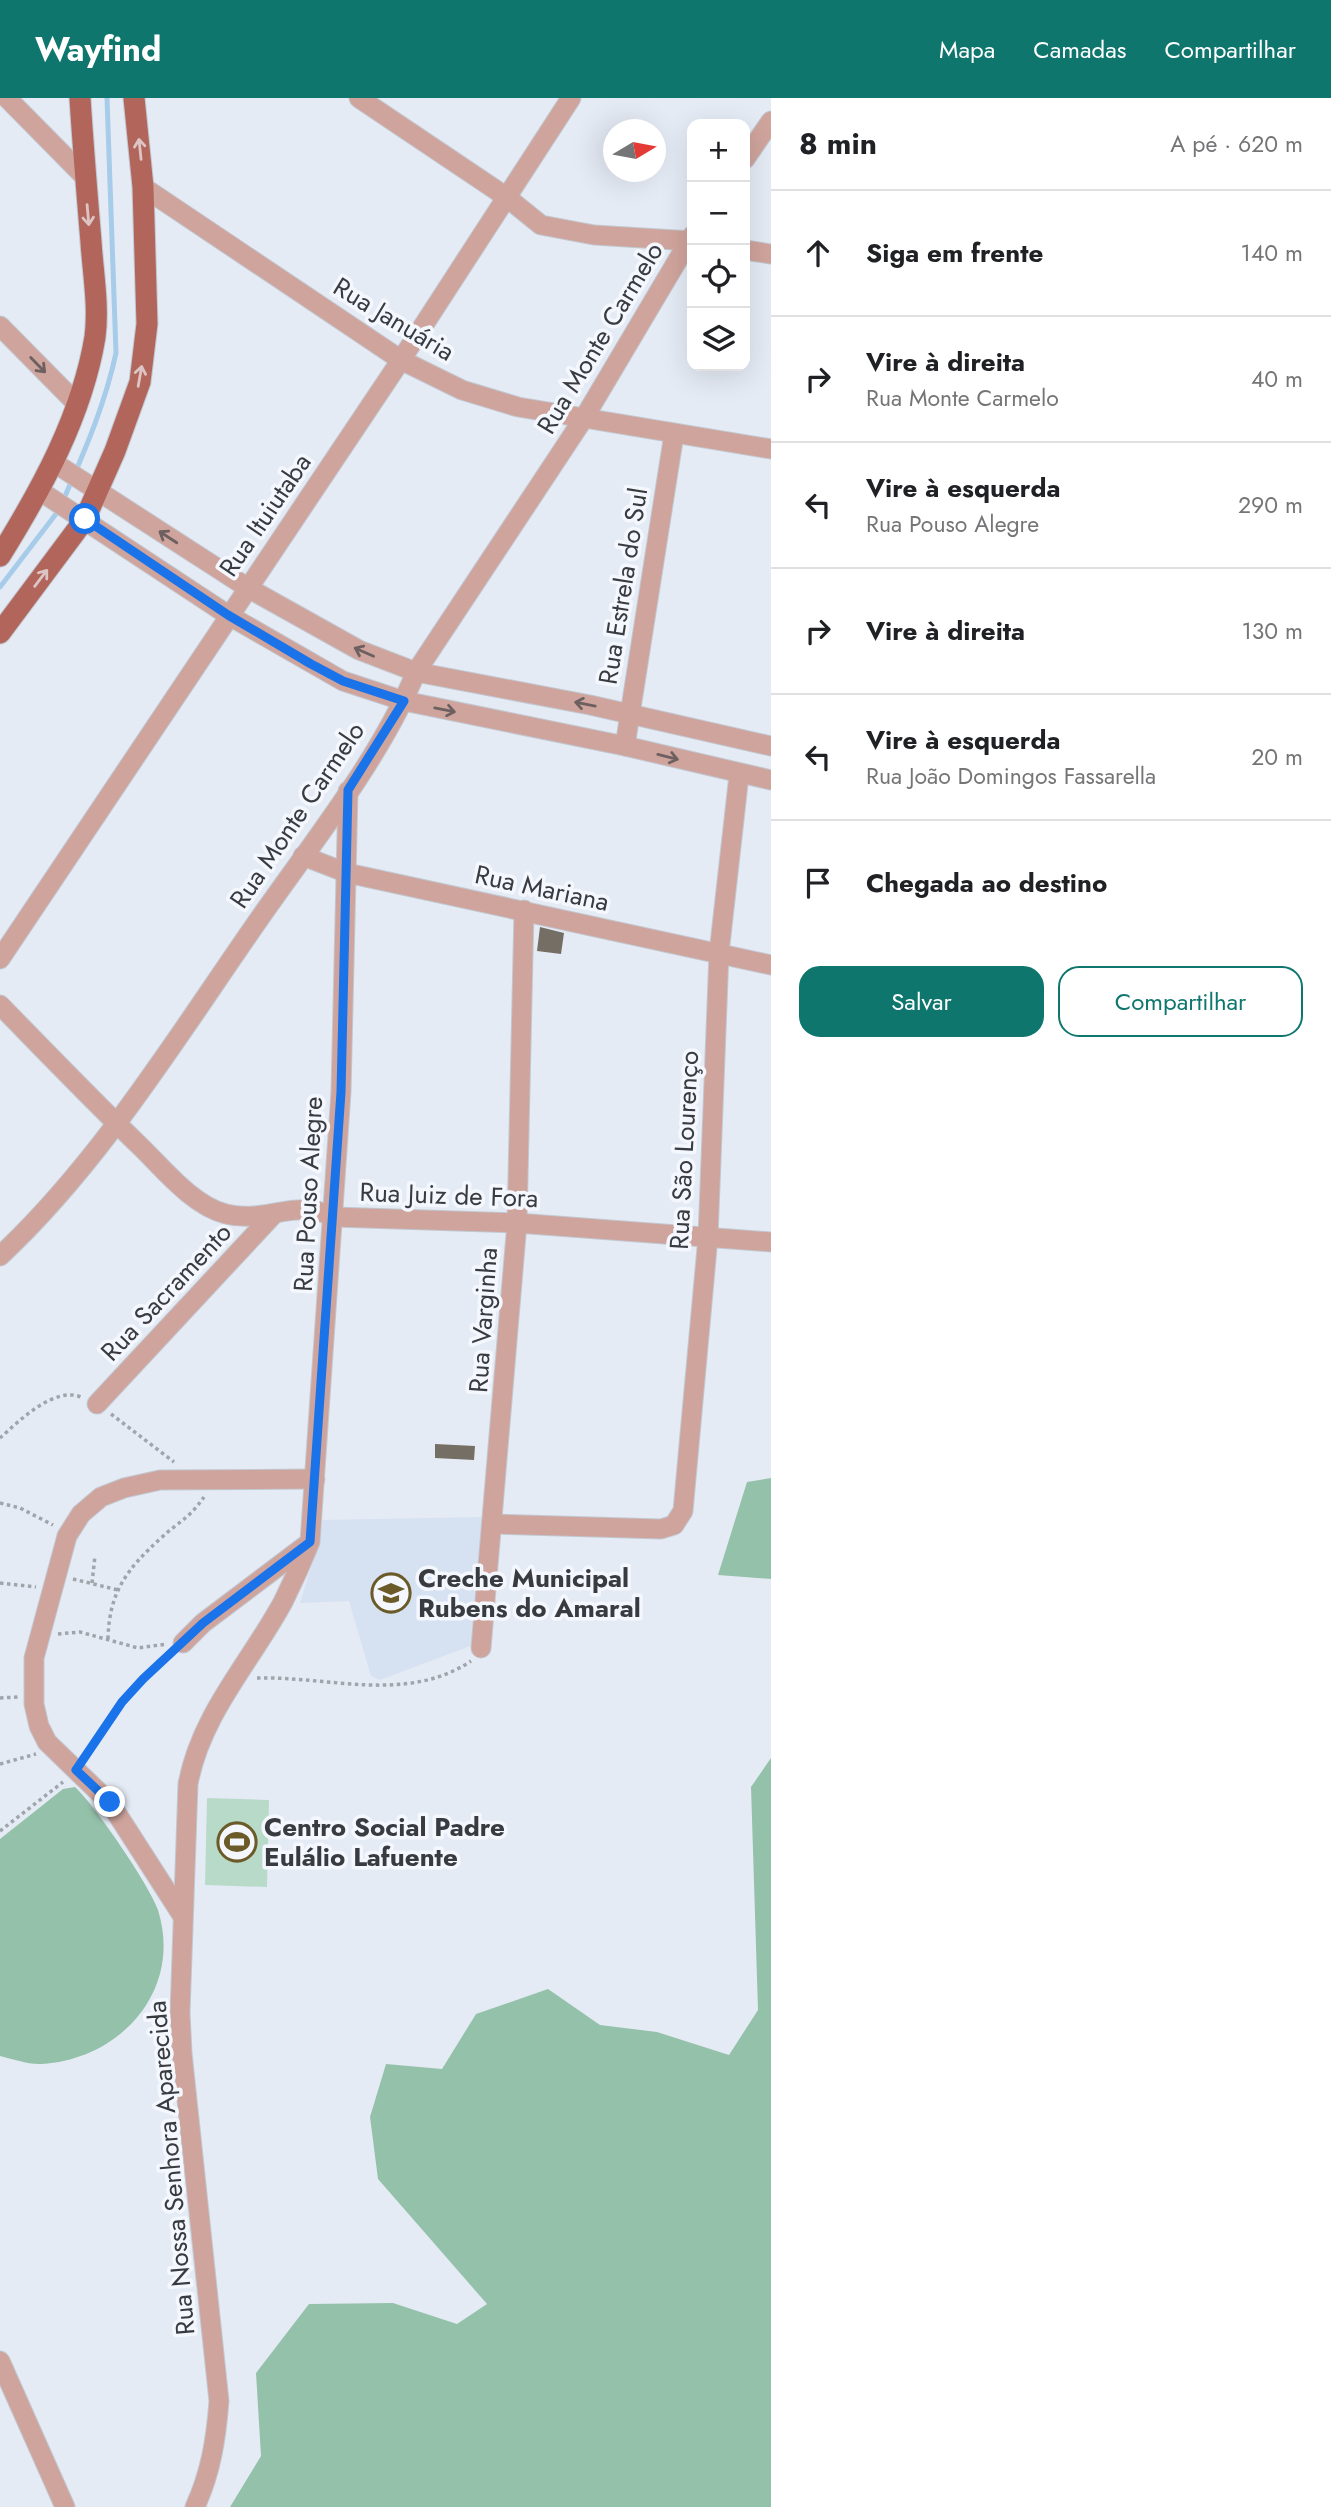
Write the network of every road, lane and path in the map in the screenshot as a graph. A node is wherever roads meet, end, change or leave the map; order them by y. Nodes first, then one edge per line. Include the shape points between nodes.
1 (7, 98) edge
2 (80, 98) edge
3 (134, 98) edge
4 (359, 98) edge
5 (571, 98) edge
6 (771, 121) edge
7 (750, 152) edge
8 (85, 177) junction
9 (144, 187) junction
10 (505, 196) junction
11 (687, 239) edge
12 (687, 245) edge
13 (750, 251) edge
14 (771, 254) edge
15 (0, 326) edge
16 (401, 360) junction
17 (76, 403) junction
18 (584, 418) junction
19 (674, 434) junction
20 (771, 449) edge
21 (53, 462) junction
22 (40, 491) junction
23 (97, 492) junction
24 (85, 519) junction
25 (0, 556) edge
26 (248, 588) junction
27 (228, 615) junction
28 (0, 633) edge
29 (416, 672) junction
30 (404, 701) junction
31 (629, 714) junction
32 (625, 746) junction
33 (771, 746) edge
34 (739, 775) junction
35 (771, 780) edge
36 (348, 790) junction
37 (303, 856) junction
38 (347, 873) junction
39 (524, 910) junction
40 (719, 953) junction
41 (0, 959) edge
42 (771, 965) edge
43 (0, 1005) edge
44 (117, 1124) junction
45 (273, 1215) junction
46 (334, 1217) junction
47 (517, 1223) junction
48 (708, 1237) junction
49 (771, 1242) edge
50 (0, 1256) edge
51 (97, 1404) junction
52 (0, 1438) edge
53 (315, 1479) junction
54 (181, 1480) junction
55 (217, 1480) junction
56 (0, 1503) edge
57 (493, 1524) junction
58 (68, 1533) junction
59 (310, 1542) junction
60 (94, 1556) dead end
61 (0, 1583) edge
62 (60, 1583) junction
63 (92, 1583) junction
64 (118, 1590) junction
65 (286, 1594) joint
66 (40, 1633) junction
67 (108, 1639) junction
68 (183, 1643) junction
69 (481, 1648) joint
70 (234, 1678) junction
71 (55, 1749) junction
72 (0, 1764) edge
73 (76, 1770) junction
74 (0, 1831) edge
75 (183, 1915) junction
76 (0, 2361) edge
77 (65, 2507) edge
78 (195, 2507) edge

1 - 8 street
2 - 8 main road
9 -> 3 main road
4 - 10 street
5 - 10 street, Rua Ituiutaba
6 - 7 street
8 -> 17 main road via 95,335
9 - 16 street, Rua Januária
23 -> 9 main road via 140,382 147,324
10 - 11 street via 541,225 594,235
10 - 16 street, Rua Ituiutaba
12 - 18 street, Rua Monte Carmelo
13 - 14 street
15 -> 17 street
16 - 18 street, Rua Januária via 463,390 518,407
16 - 26 street, Rua Ituiutaba
17 - 21 main road
18 - 19 street, Rua Januária
18 - 29 street, Rua Monte Carmelo
19 - 20 street, Rua Januária
19 - 31 street, Rua Estrela do Sul
21 - 22 main road
21 - 23 street
22 - 24 street
22 - 25 main road
23 - 24 main road
26 -> 23 street
24 - 27 street
28 -> 24 main road
26 - 27 street, Rua Ituiutaba
29 -> 26 street via 359,650
27 - 30 street via 343,681
27 - 41 street, Rua Ituiutaba
29 - 30 street, Rua Monte Carmelo
31 -> 29 street
30 -> 32 street
30 - 36 street, Rua Monte Carmelo
31 - 32 street, Rua Estrela do Sul
31 - 33 street
32 -> 34 street
34 - 35 street
34 - 40 street, Rua São Lourenço
36 - 37 street, Rua Monte Carmelo
36 - 38 street, Rua Pouso Alegre
37 - 38 street, Rua Mariana
37 - 44 street, Rua Monte Carmelo
38 - 39 street, Rua Mariana
38 - 46 street, Rua Pouso Alegre
39 - 40 street, Rua Mariana
39 - 47 street, Rua Varginha
40 - 42 street, Rua Mariana
40 - 48 street, Rua São Lourenço
43 - 44 street, Rua Juiz de Fora
44 - 45 street, Rua Juiz de Fora via 186,1191 225,1214
44 - 50 street, Rua Monte Carmelo
45 - 46 street, Rua Juiz de Fora via 287,1208 317,1208
45 - 51 street, Rua Sacramento
46 - 47 street, Rua Juiz de Fora
46 - 53 street, Rua Pouso Alegre
47 - 48 street, Rua Juiz de Fora
47 - 57 street, Rua Varginha
48 - 49 street, Rua Juiz de Fora
48 - 57 street, Rua São Lourenço via 683,1511 674,1525 661,1530
51 - 52 path via 78,1395 58,1396
51 - 54 path via 173,1459
53 - 55 street
53 - 59 street, Rua Pouso Alegre
54 - 55 street
54 - 58 street via 160,1480 101,1497
55 - 64 path via 188,1520 163,1536 124,1577
56 - 58 path
57 - 69 street, Rua Varginha
58 - 62 street
59 - 65 street, Rua Pouso Alegre
59 - 68 street
60 - 63 path
61 - 62 path
62 - 63 path
62 - 66 street
63 - 64 path
64 - 67 path via 109,1611
65 - 70 street, Rua Nossa Senhora Aparecida
66 - 67 path via 80,1632
66 - 71 street via 34,1658 34,1704 38,1726
67 - 68 path via 138,1648
68 - 73 path via 122,1702
69 - 70 path via 476,1658 457,1670 397,1686
70 - 75 street, Rua Nossa Senhora Aparecida via 192,1763
71 - 72 path
71 - 73 street
73 - 74 path
73 - 75 street via 110,1802
75 - 78 street, Rua Nossa Senhora Aparecida via 182,2053 219,2401 216,2442
76 - 77 street

